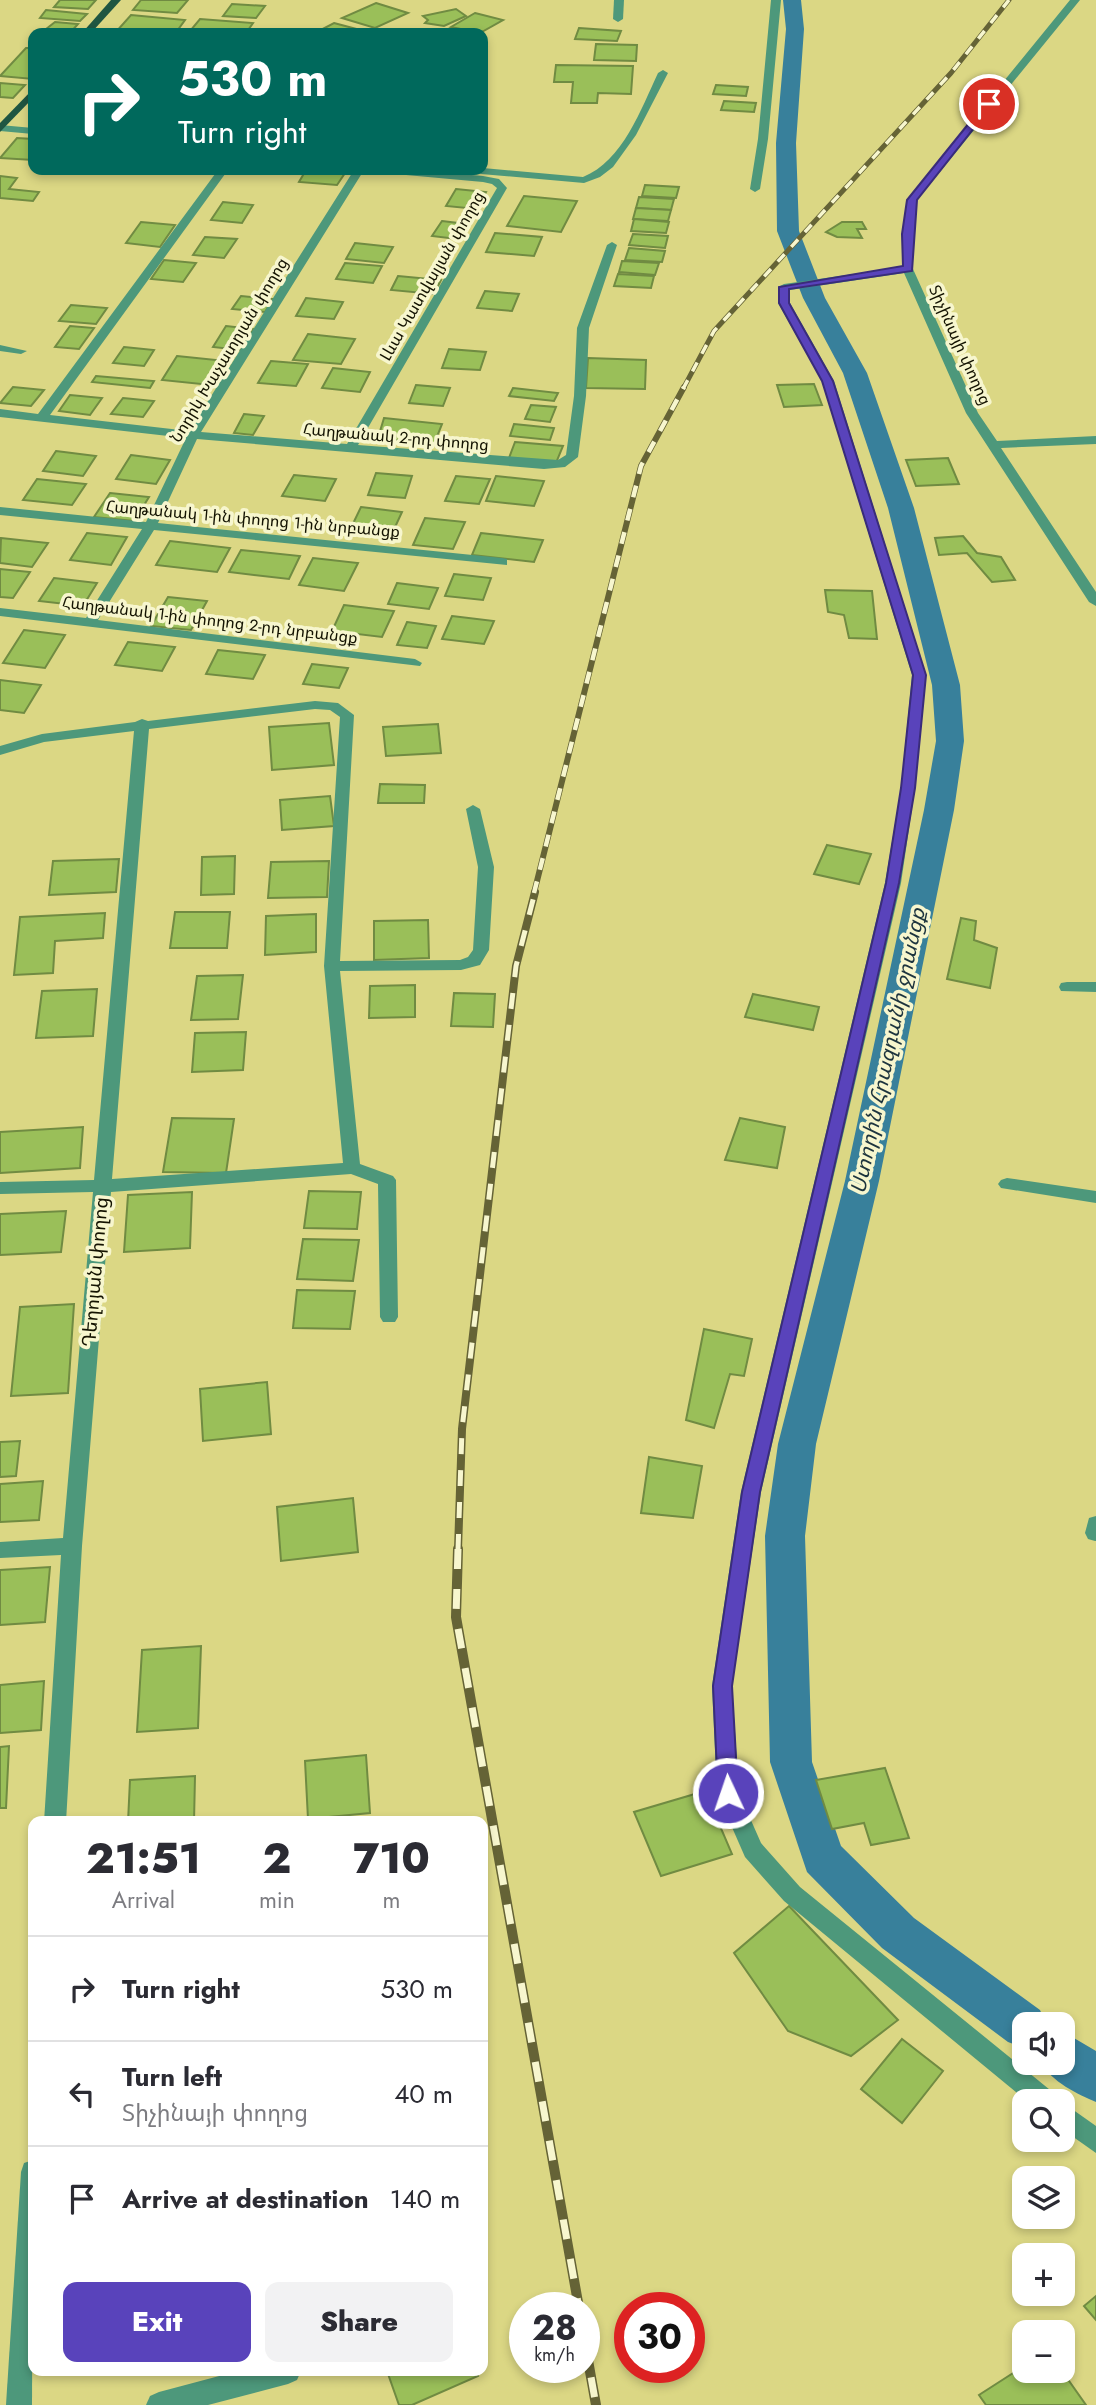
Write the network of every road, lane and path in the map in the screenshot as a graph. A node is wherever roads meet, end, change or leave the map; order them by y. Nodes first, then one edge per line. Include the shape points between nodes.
1 (116, 0) edge
2 (619, 0) edge
3 (776, 0) edge
4 (1074, 0) edge
5 (618, 19) dead end
6 (91, 28) edge
7 (663, 73) dead end
8 (28, 98) edge
9 (0, 129) edge
10 (28, 131) edge
11 (488, 172) edge
12 (219, 175) edge
13 (356, 175) edge
14 (439, 175) edge
15 (755, 189) dead end
16 (612, 245) dead end
17 (908, 269) junction
18 (0, 348) edge
19 (21, 351) dead end
20 (0, 413) edge
21 (42, 417) junction
22 (192, 435) junction
23 (1096, 440) edge
24 (993, 445) junction
25 (350, 449) junction
26 (0, 511) edge
27 (149, 528) junction
28 (502, 562) dead end
29 (1096, 601) edge
30 (0, 612) edge
31 (90, 622) junction
32 (415, 663) dead end
33 (142, 723) junction
34 (0, 751) edge
35 (472, 809) dead end
36 (332, 966) junction
37 (1067, 987) dead end
38 (1096, 987) edge
39 (352, 1168) junction
40 (1007, 1184) dead end
41 (102, 1186) junction
42 (0, 1188) edge
43 (1096, 1197) edge
44 (388, 1317) dead end
45 (72, 1546) junction
46 (0, 1550) edge
47 (55, 1816) edge
48 (1031, 2089) edge
49 (1075, 2124) edge
50 (1096, 2141) edge
51 (28, 2255) edge
52 (269, 2376) edge
53 (19, 2405) edge
54 (159, 2405) edge

1 - 6 main road
2 - 5 street
3 - 15 street
4 - 17 street, Տիչինայի փողոց via 912,200
7 - 11 street via 640,121 598,177 584,180
8 - 9 main road
9 - 10 street
12 - 21 street
13 - 22 street, Նորիկ Խաչատրյան փողոց
14 - 25 street, Լևա Կատվալյան փողոց via 495,181 502,188
16 - 25 street, Հաղթանակ 2-րդ փողոց via 583,328 572,457 561,464 544,465
17 - 24 street, Տիչինայի փողոց via 972,413
17 - 48 street via 784,287 784,303 828,381 919,675 908,788 892,883 751,1492 722,1686 728,1793 753,1850 792,1894
18 - 19 street
20 - 21 street, Հաղթանակ 2-րդ փողոց
21 - 22 street, Հաղթանակ 2-րդ փողոց
22 - 25 street, Հաղթանակ 2-րդ փողոց
22 - 27 street, Նորիկ Խաչատրյան փողոց
23 - 24 street
24 - 29 street, Տիչինայի փողոց
26 - 27 street, Հաղթանակ 1-ին փողոց 1-ին նրբանցք
27 - 28 street, Հաղթանակ 1-ին փողոց 1-ին նրբանցք
27 - 31 street, Նորիկ Խաչատրյան փողոց
30 - 31 street, Հաղթանակ 1-ին փողոց 2-րդ նրբանցք
31 - 32 street, Հաղթանակ 1-ին փողոց 2-րդ նրբանցք
33 - 34 street via 42,738
33 - 36 street via 315,705 332,706 347,715
33 - 41 street, Դեղոյան փողոց
35 - 36 street via 486,867 481,950 474,961 461,965
36 - 39 street
37 - 38 street
39 - 41 street
39 - 44 street via 387,1180
40 - 43 street
41 - 42 street
41 - 45 street, Դեղոյան փողոց
45 - 46 street
45 - 47 street, Դեղոյան փողոց
49 - 50 street
51 - 53 street
52 - 54 street

